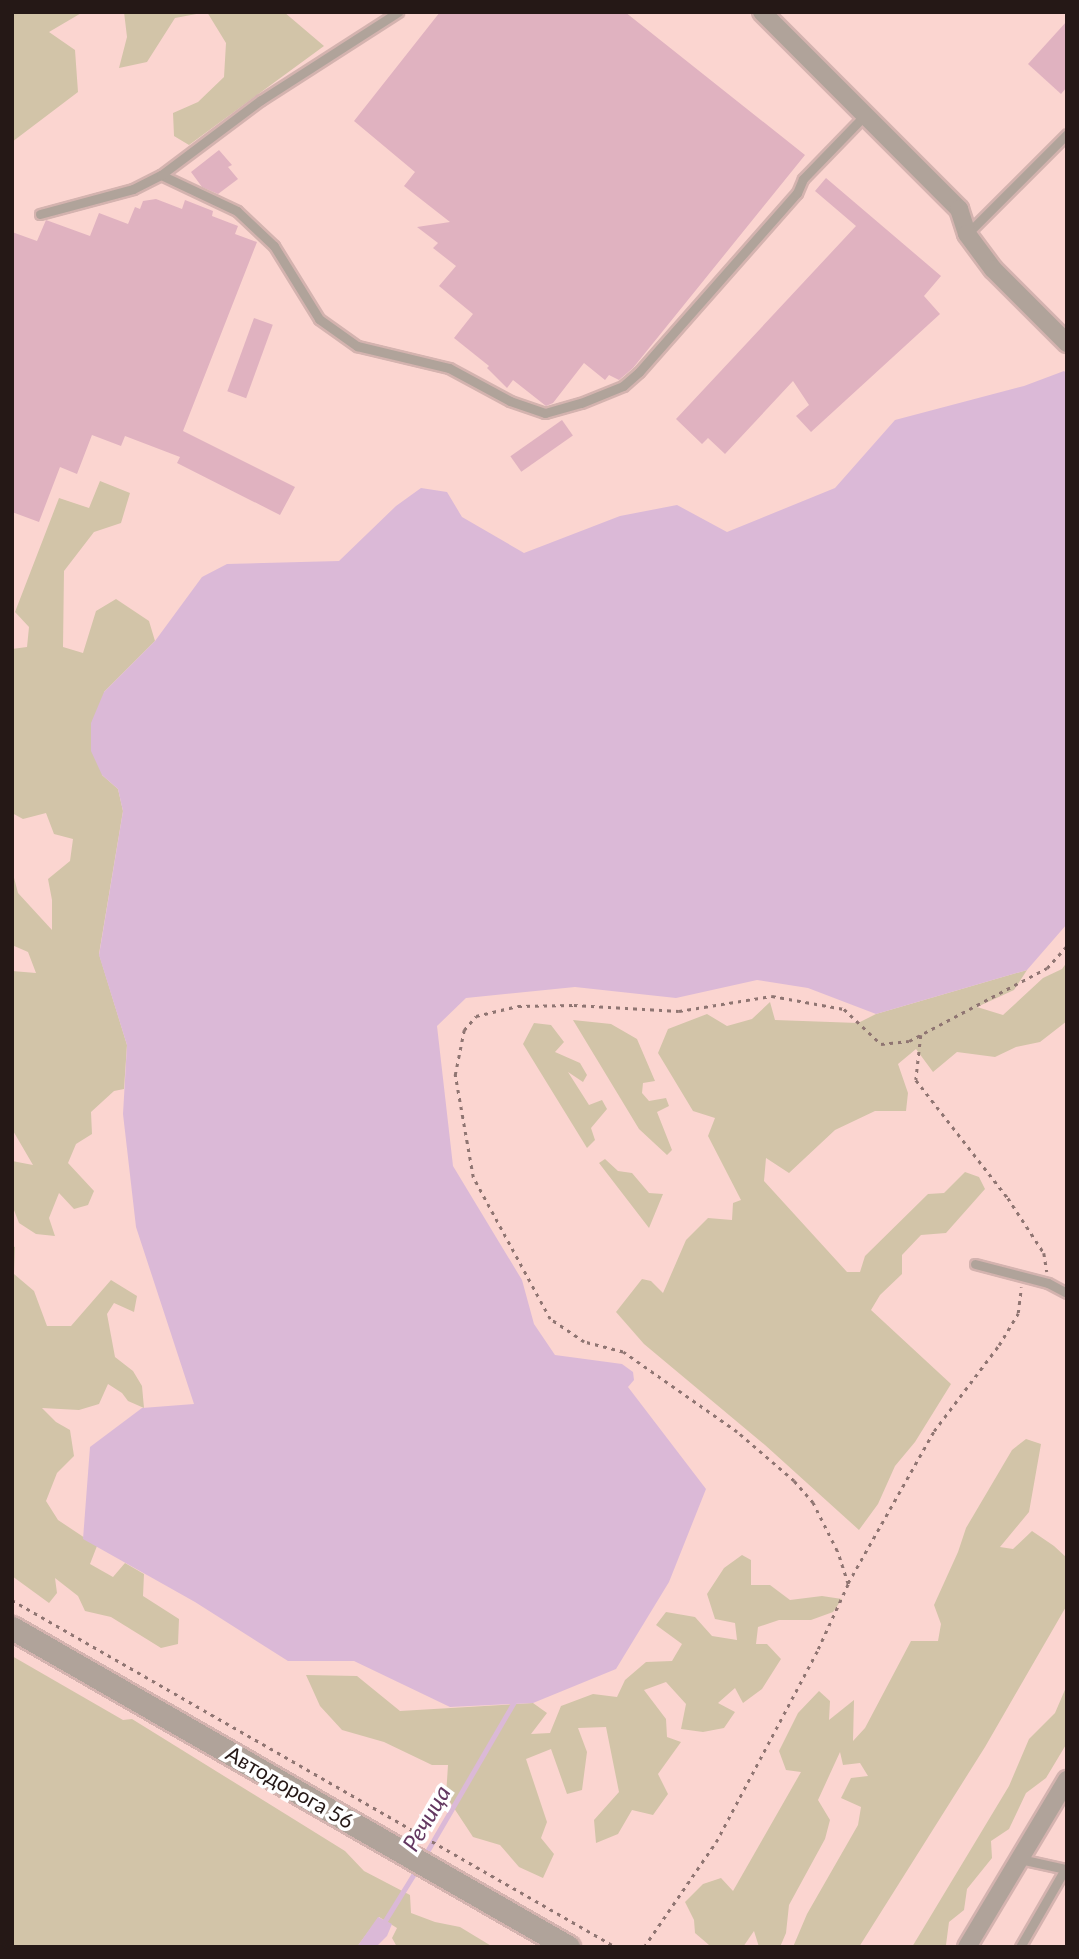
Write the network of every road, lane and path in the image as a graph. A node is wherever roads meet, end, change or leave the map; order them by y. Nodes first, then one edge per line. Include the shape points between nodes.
1 (398, 12) edge
2 (762, 12) edge
3 (866, 114) junction
4 (1067, 134) edge
5 (161, 175) junction
6 (40, 214) dead end
7 (967, 234) junction
8 (1067, 343) edge
9 (1067, 946) edge
10 (921, 1035) junction
11 (975, 1264) dead end
12 (1023, 1276) junction
13 (1048, 1283) junction
14 (1067, 1293) edge
15 (848, 1584) junction
16 (12, 1600) edge
17 (12, 1628) edge
18 (1067, 1780) edge
19 (1018, 1859) junction
20 (1066, 1869) edge
21 (568, 1947) edge
22 (616, 1947) edge
23 (644, 1947) edge
24 (967, 1947) edge
25 (1020, 1947) edge

1 - 5 lane via 261,100
2 - 3 street
3 - 5 lane via 803,179 797,193 639,372 623,386 545,413 510,401 449,368 357,346 319,319 274,246 237,211
3 - 7 street via 959,209
4 - 7 lane
5 - 6 lane via 133,189
7 - 8 street via 993,269
9 - 10 path via 1047,968
10 - 13 path via 916,1080 1032,1234 1044,1253
10 - 15 path via 881,1044 844,1009 772,996 679,1011 518,1006 476,1016 464,1030 455,1075 473,1177 550,1319 584,1342 623,1352 737,1432 794,1481 813,1503
11 - 12 lane
12 - 13 lane
12 - 15 path via 1018,1313 934,1431
13 - 14 lane
15 - 23 path via 716,1842
16 - 22 path
17 - 21 street, Автодорога 56
18 - 19 street
19 - 20 lane
19 - 24 street
20 - 25 lane

